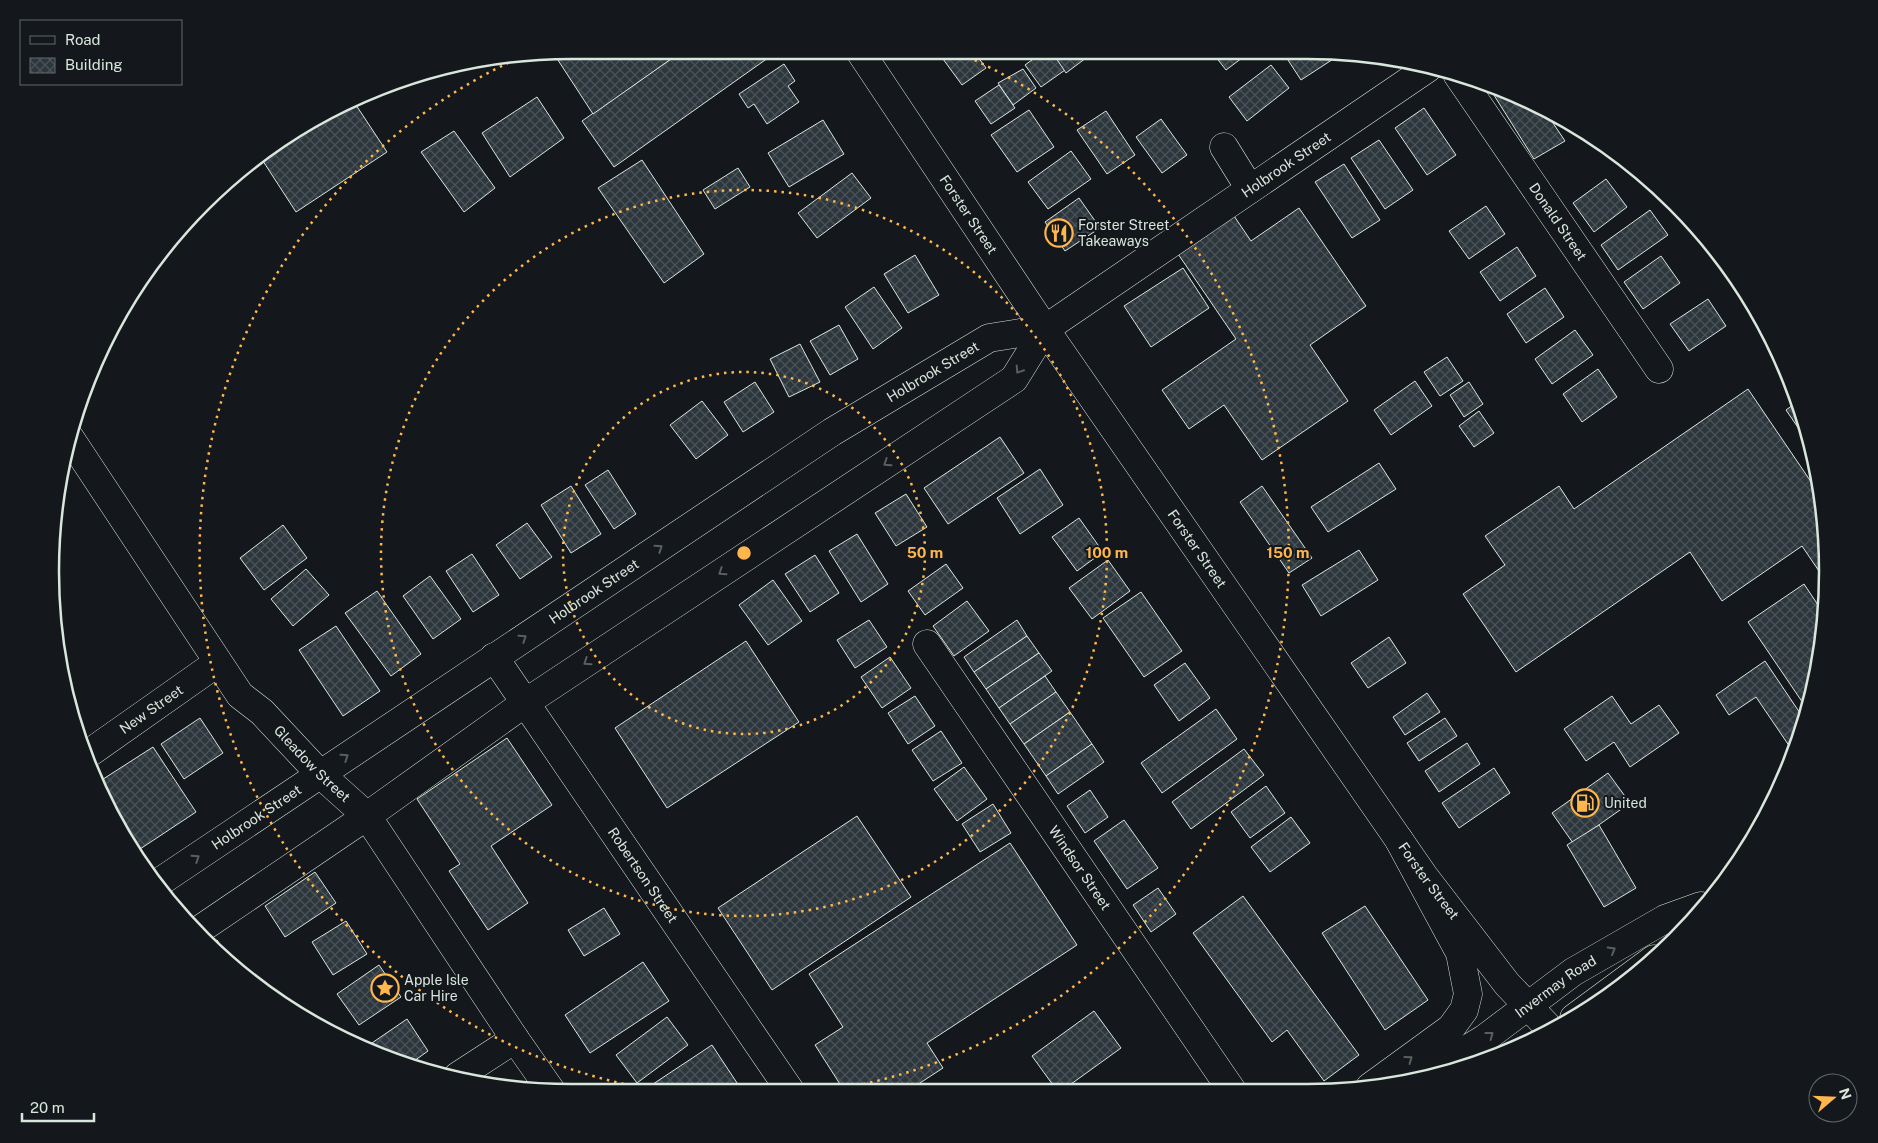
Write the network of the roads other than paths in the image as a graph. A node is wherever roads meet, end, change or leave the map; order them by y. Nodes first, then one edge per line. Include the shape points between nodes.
1 (865, 59) edge
2 (1422, 72) edge
3 (1464, 84) edge
4 (1224, 147) dead end
5 (1250, 189) junction
6 (1046, 329) junction
7 (1659, 369) dead end
8 (75, 445) edge
9 (927, 644) dead end
10 (494, 657) junction
11 (217, 663) junction
12 (525, 703) junction
13 (92, 751) edge
14 (320, 774) junction
15 (367, 816) junction
16 (1399, 840) junction
17 (162, 880) edge
18 (1693, 909) edge
19 (203, 927) edge
20 (1528, 1006) junction
21 (1546, 1025) edge
22 (515, 1039) junction
23 (1437, 1067) edge
24 (464, 1072) edge
25 (1382, 1078) edge
26 (546, 1083) edge
27 (786, 1084) edge
28 (1228, 1084) edge

1 - 6 street, Forster Street
2 - 5 street, Holbrook Street
3 - 7 street, Donald Street
4 - 5 street
5 - 6 street, Holbrook Street
10 -> 6 street, Holbrook Street via 832,432 989,338
6 -> 12 street, Holbrook Street via 1014,379
6 - 16 street, Forster Street
8 - 11 street, Gleadow Street
9 - 28 street, Windsor Street
10 - 12 street, Robertson Street
14 -> 10 street, Holbrook Street
11 - 13 street, New Street
11 - 14 street, Gleadow Street via 240,695 262,712
12 - 15 street, Holbrook Street
12 - 27 street, Robertson Street
14 - 15 street, Gleadow Street
17 -> 14 street, Holbrook Street
15 - 19 street, Holbrook Street
15 - 22 street, Gleadow Street
16 - 20 street, Forster Street via 1507,984
25 -> 16 street via 1451,1028 1464,1010 1468,994 1460,953
20 -> 18 street, Invermay Road via 1582,967 1665,919
20 - 21 street, Forster Street
23 -> 20 street, Invermay Road via 1484,1039
22 - 24 street
22 - 26 street, Gleadow Street

